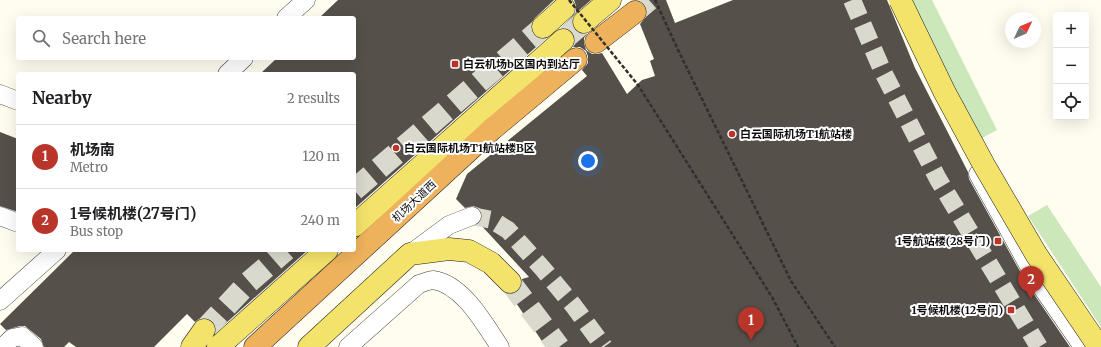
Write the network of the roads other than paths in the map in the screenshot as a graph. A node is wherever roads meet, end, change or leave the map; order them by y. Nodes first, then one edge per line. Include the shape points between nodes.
1 (306, 0) edge
2 (610, 0) edge
3 (890, 0) edge
4 (900, 0) edge
5 (566, 4) edge
6 (635, 12) tunnel mouth
7 (288, 16) edge
8 (584, 22) tunnel mouth
9 (543, 27) tunnel mouth
10 (563, 40) tunnel mouth
11 (596, 42) tunnel mouth
12 (576, 59) tunnel mouth
13 (242, 60) edge
14 (229, 72) edge
15 (0, 94) edge
16 (16, 100) edge
17 (0, 216) edge
18 (472, 216) tunnel mouth
19 (16, 222) edge
20 (356, 224) edge
21 (55, 252) edge
22 (325, 252) edge
23 (410, 254) junction
24 (510, 282) tunnel mouth
25 (0, 301) edge
26 (313, 343) edge
27 (3, 347) edge
28 (34, 347) edge
29 (218, 347) edge
30 (255, 347) edge
31 (348, 347) edge
32 (500, 347) edge
33 (1083, 347) edge
34 (1099, 347) edge

1 - 7 street
2 - 8 main road
3 - 33 street via 984,186 1036,279
4 - 34 main road, bridge via 945,93 984,165 1036,254
5 - 9 main road
6 - 11 highway
10 - 20 main road
12 - 30 highway, 机场大道西 via 491,130
13 - 14 street
15 - 16 street
17 - 19 street
18 - 23 street via 449,225
21 - 25 street
22 - 29 main road
23 - 24 main road via 449,249 469,250 491,263
23 - 26 main road
27 - 28 street via 12,338 22,336
31 - 32 street via 419,284 432,280 443,283 469,303

